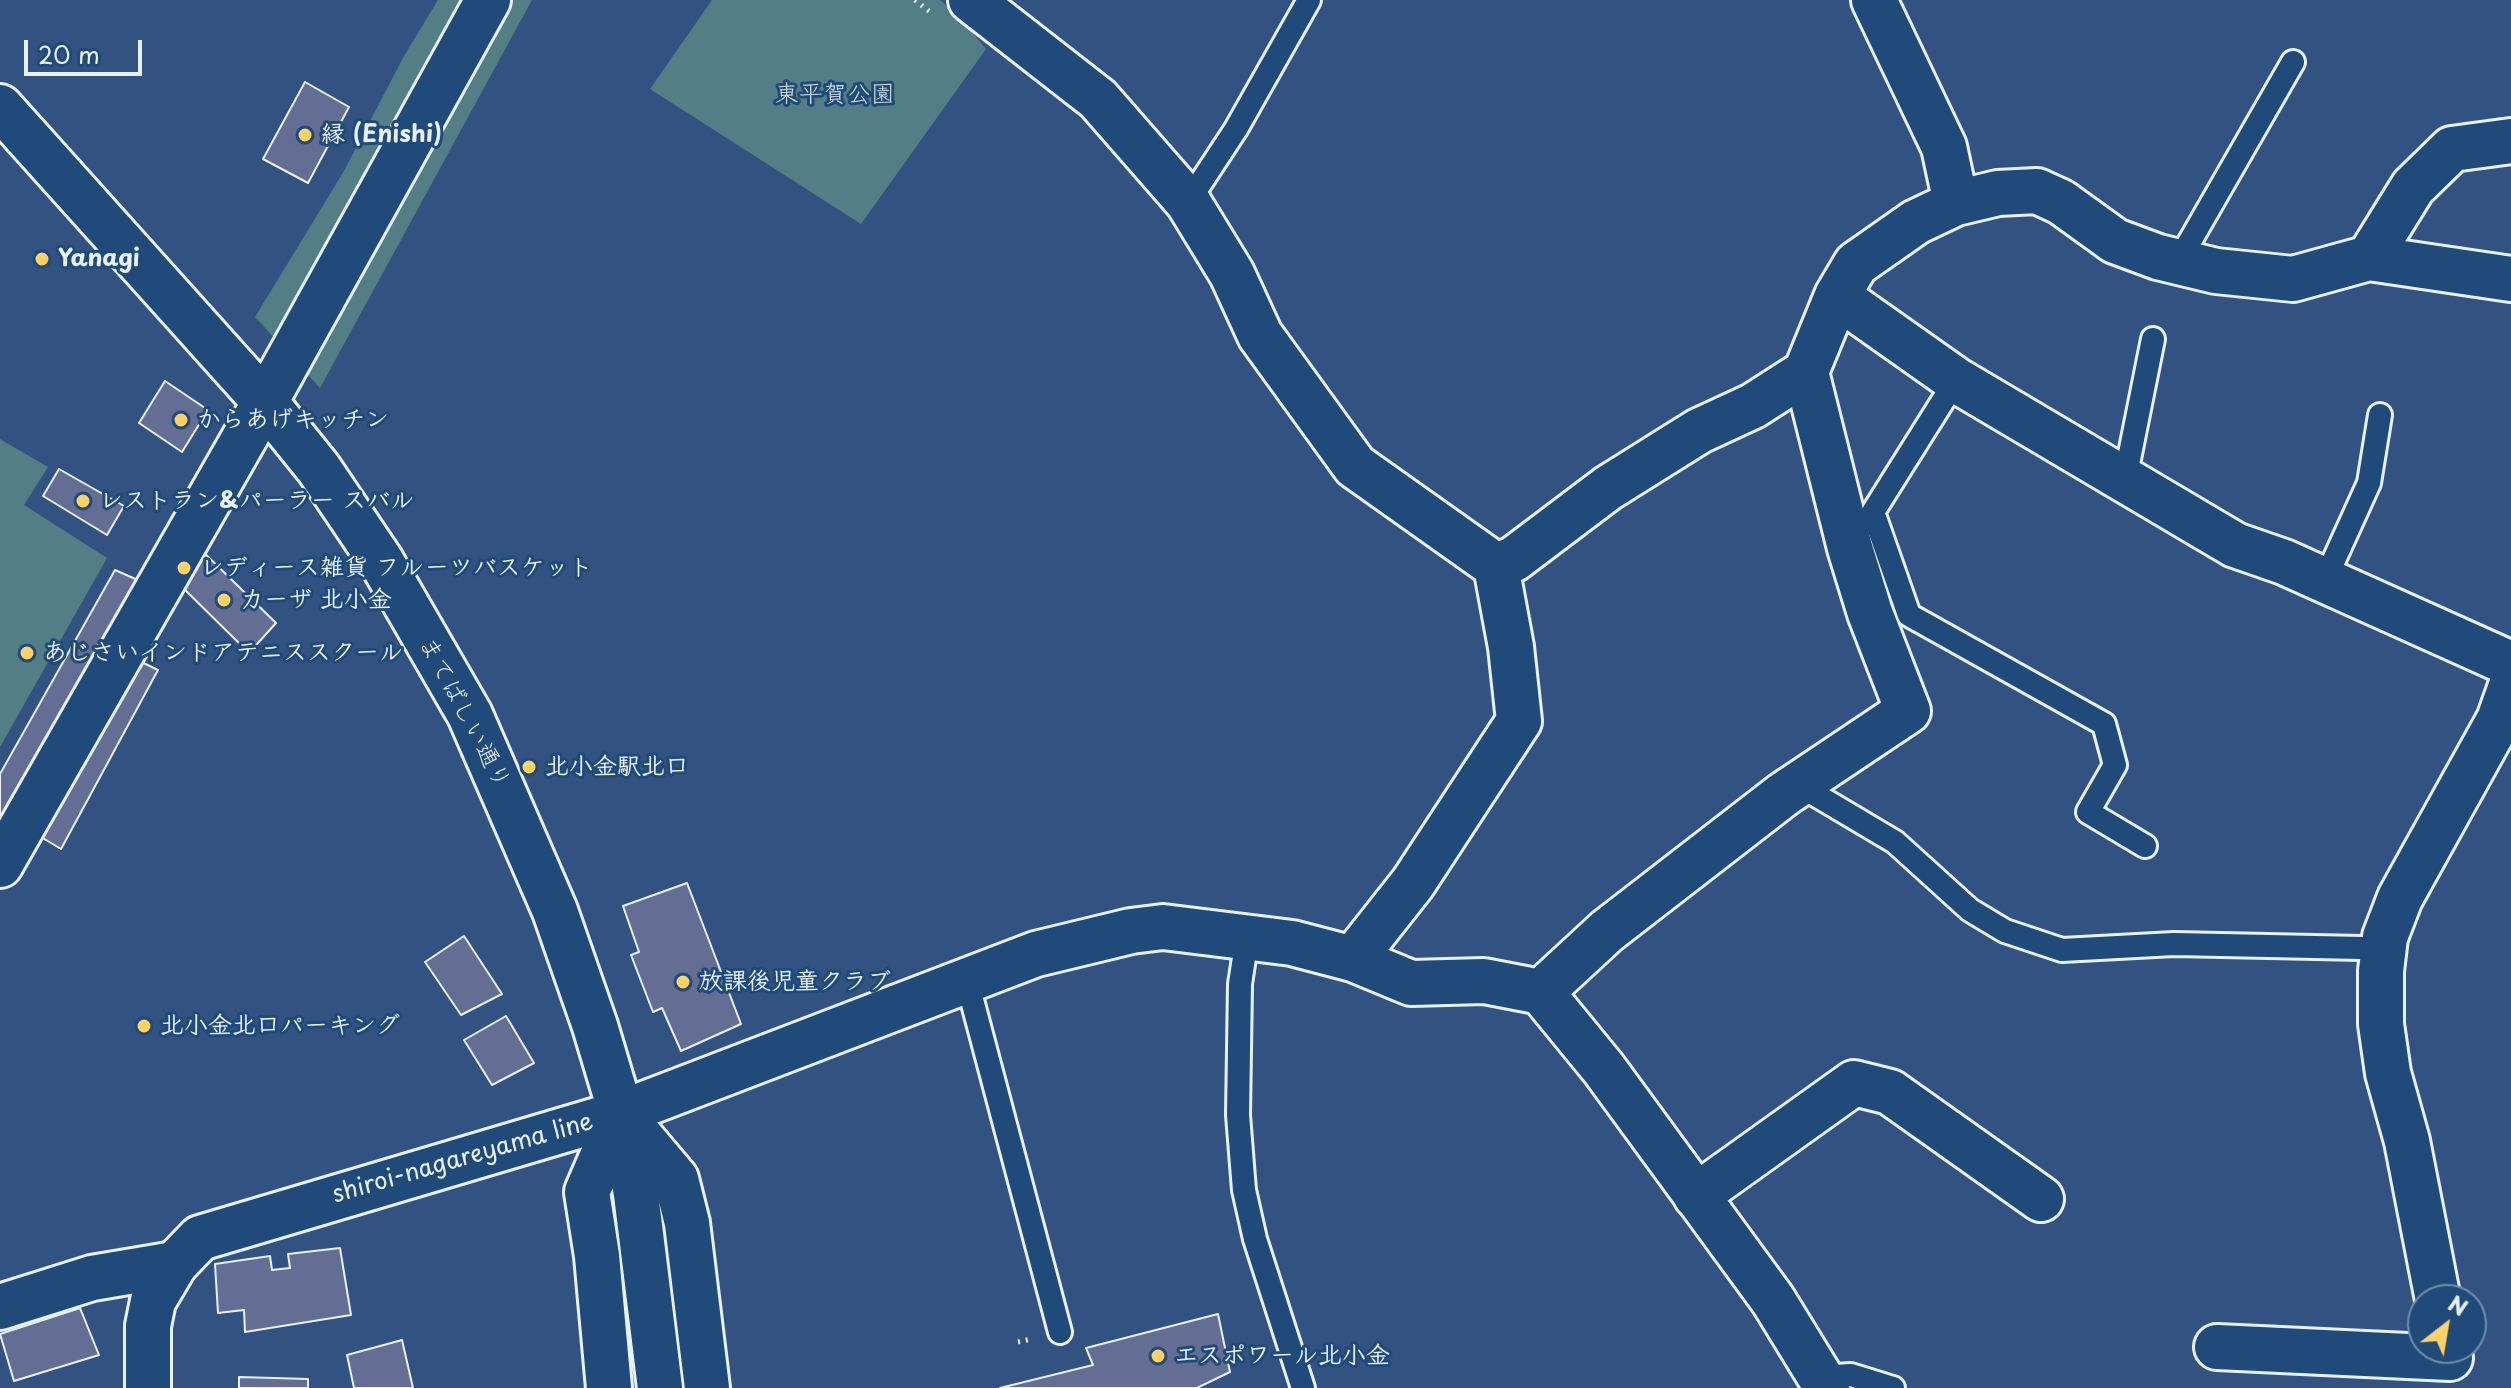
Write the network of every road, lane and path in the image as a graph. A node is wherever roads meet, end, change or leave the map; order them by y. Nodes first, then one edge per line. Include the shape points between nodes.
1 (488, 0) edge
2 (971, 0) edge
3 (1309, 0) edge
4 (1874, 0) edge
5 (2293, 62) dead end
6 (0, 107) edge
7 (2511, 141) edge
8 (1188, 202) junction
9 (1956, 203) junction
10 (2369, 258) junction
11 (2178, 262) junction
12 (2511, 279) edge
13 (1837, 296) junction
14 (2153, 339) dead end
15 (1806, 372) junction
16 (1956, 380) junction
17 (265, 402) junction
18 (2380, 415) dead end
19 (2125, 479) junction
20 (1496, 566) junction
21 (2324, 582) junction
22 (2511, 664) edge
23 (2507, 710) edge
24 (1799, 785) junction
25 (2145, 846) dead end
26 (0, 865) edge
27 (1247, 938) junction
28 (2383, 954) junction
29 (1353, 959) junction
30 (967, 981) junction
31 (1541, 992) junction
32 (621, 1113) junction
33 (1696, 1196) junction
34 (2041, 1199) dead end
35 (175, 1264) junction
36 (2435, 1284) edge
37 (0, 1307) edge
38 (1060, 1332) dead end
39 (2217, 1347) dead end
40 (2452, 1365) edge
41 (1825, 1383) edge
42 (148, 1388) edge
43 (609, 1388) edge
44 (660, 1388) edge
45 (707, 1388) edge
46 (1303, 1388) edge
47 (1893, 1388) edge

1 - 17 street
2 - 8 street via 1098,99
3 - 8 lane
4 - 9 street via 1944,147
5 - 11 lane
6 - 17 street, まてばしい通り
7 - 10 street via 2452,149 2413,187
8 - 20 street via 1232,274 1260,335 1355,466
9 - 11 street via 2037,191 2115,241
9 - 13 street via 1916,222 1856,264
10 - 11 street via 2293,279
10 - 12 street
13 - 15 street
13 - 16 street
14 - 19 lane
15 - 20 street via 1753,406 1699,431 1608,488 1514,559
15 - 24 street via 1850,548 1908,711
16 - 19 street
16 - 25 lane via 1873,512 1909,615 2104,724 2115,765 2088,812
17 - 26 street
17 - 32 street, まてばしい通り via 319,469 381,561 470,715 555,911
18 - 21 lane via 2369,483
19 - 21 street via 2235,545
20 - 29 street via 1519,721 1413,883
21 - 22 street
23 - 28 street via 2400,898
24 - 28 lane via 1895,842 1970,910 2005,931 2062,950 2174,944 2362,948
24 - 31 street via 1607,931
27 - 29 street
27 - 30 street via 1163,927 1131,931 1036,954
27 - 46 lane via 1240,984 1238,1115 1244,1190
28 - 36 street via 2381,1024 2388,1073
29 - 31 street via 1411,983 1484,981
30 - 32 street
30 - 38 lane
31 - 33 street
32 - 35 street, shiroi-nagareyama line via 216,1230
32 - 43 street via 587,1192
32 - 44 street, shiroi-nagareyama line
32 - 45 street via 676,1179 687,1223
33 - 34 street via 1854,1083 1890,1092
33 - 41 street via 1773,1300
35 - 37 street via 92,1278
35 - 42 street, shiroi-nagareyama line via 153,1301
39 - 40 street
41 - 47 lane via 1851,1375

